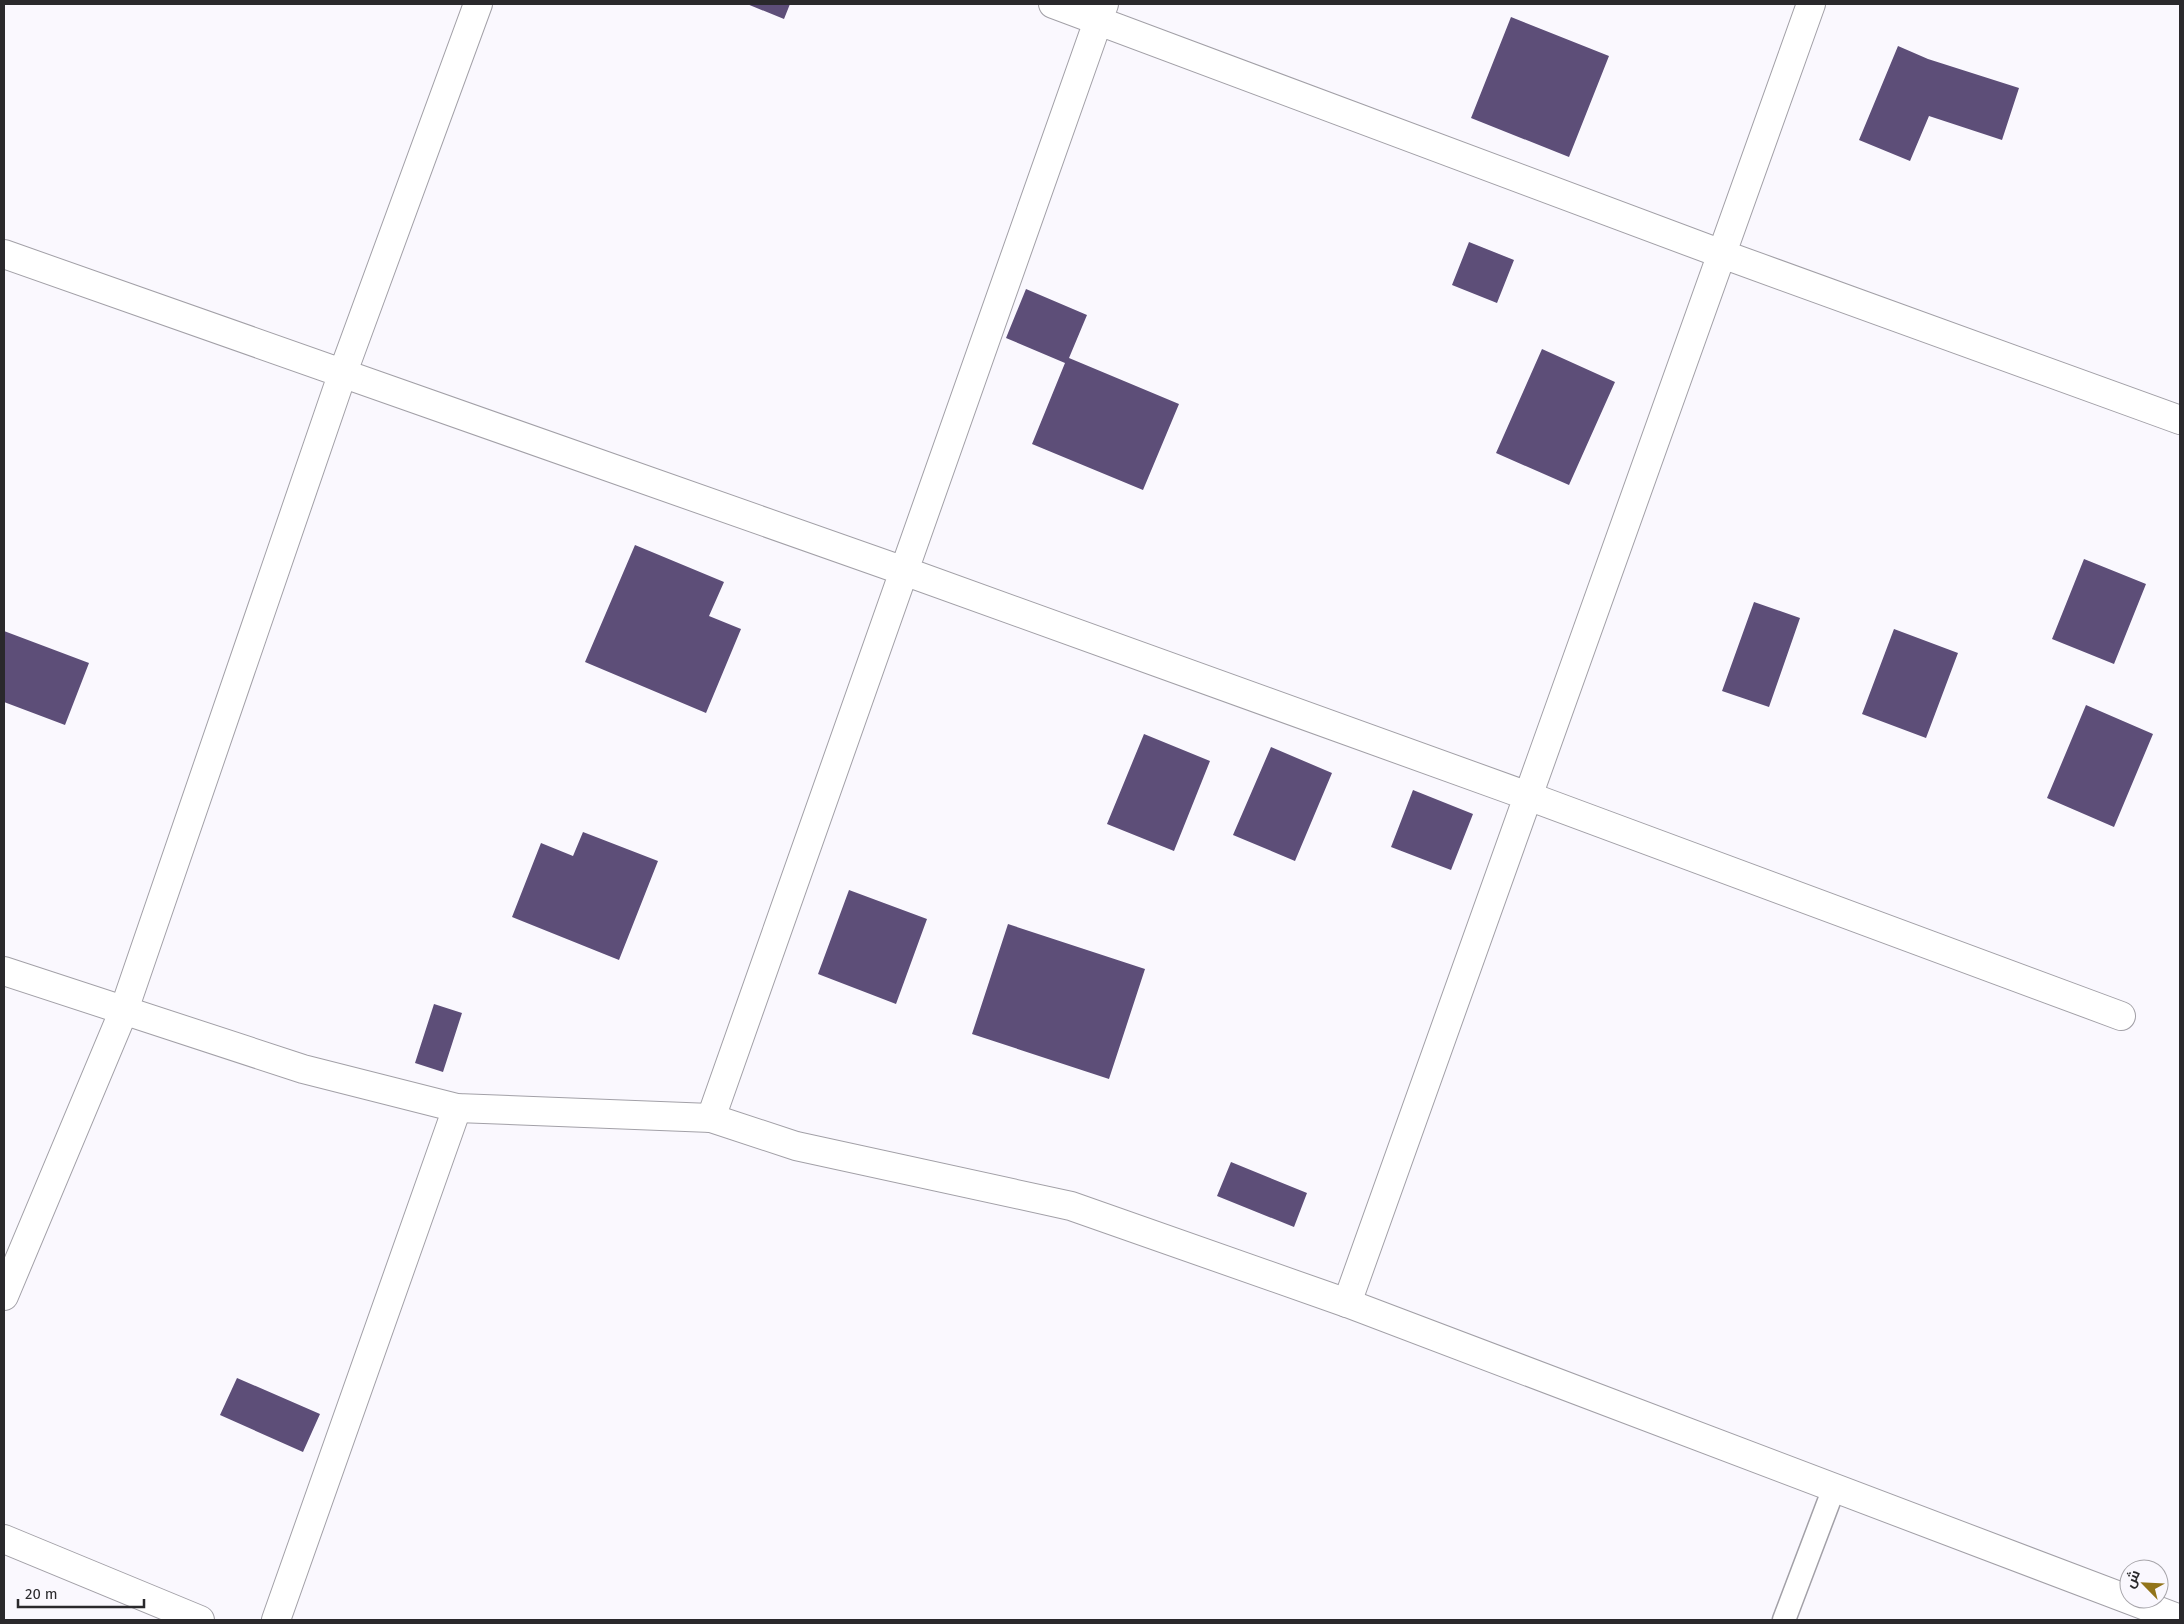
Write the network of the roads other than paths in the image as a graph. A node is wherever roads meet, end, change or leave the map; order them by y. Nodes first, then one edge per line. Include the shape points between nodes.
1 (478, 4) edge
2 (1053, 4) edge
3 (1811, 4) edge
4 (1101, 12) edge
5 (4, 254) edge
6 (1722, 254) junction
7 (342, 375) junction
8 (2180, 420) edge
9 (904, 571) junction
10 (1528, 796) junction
11 (4, 971) edge
12 (124, 1010) junction
13 (2121, 1016) dead end
14 (457, 1108) junction
15 (711, 1118) junction
16 (4, 1296) edge
17 (1347, 1303) junction
18 (1834, 1488) junction
19 (4, 1539) edge
20 (2180, 1619) edge
21 (200, 1620) edge
22 (276, 1620) edge
23 (1784, 1620) edge

1 - 7 street
2 - 4 street
3 - 6 street
4 - 6 street
4 - 9 street
5 - 7 street
6 - 8 street
6 - 10 street
7 - 9 street
7 - 12 street
9 - 10 street
9 - 15 street
10 - 13 street
10 - 17 street
11 - 12 street
12 - 14 street via 303,1069
12 - 16 street
14 - 15 street
14 - 22 street
15 - 17 street via 796,1146 1071,1206
17 - 18 street
18 - 20 street
18 - 23 lane
19 - 21 street

